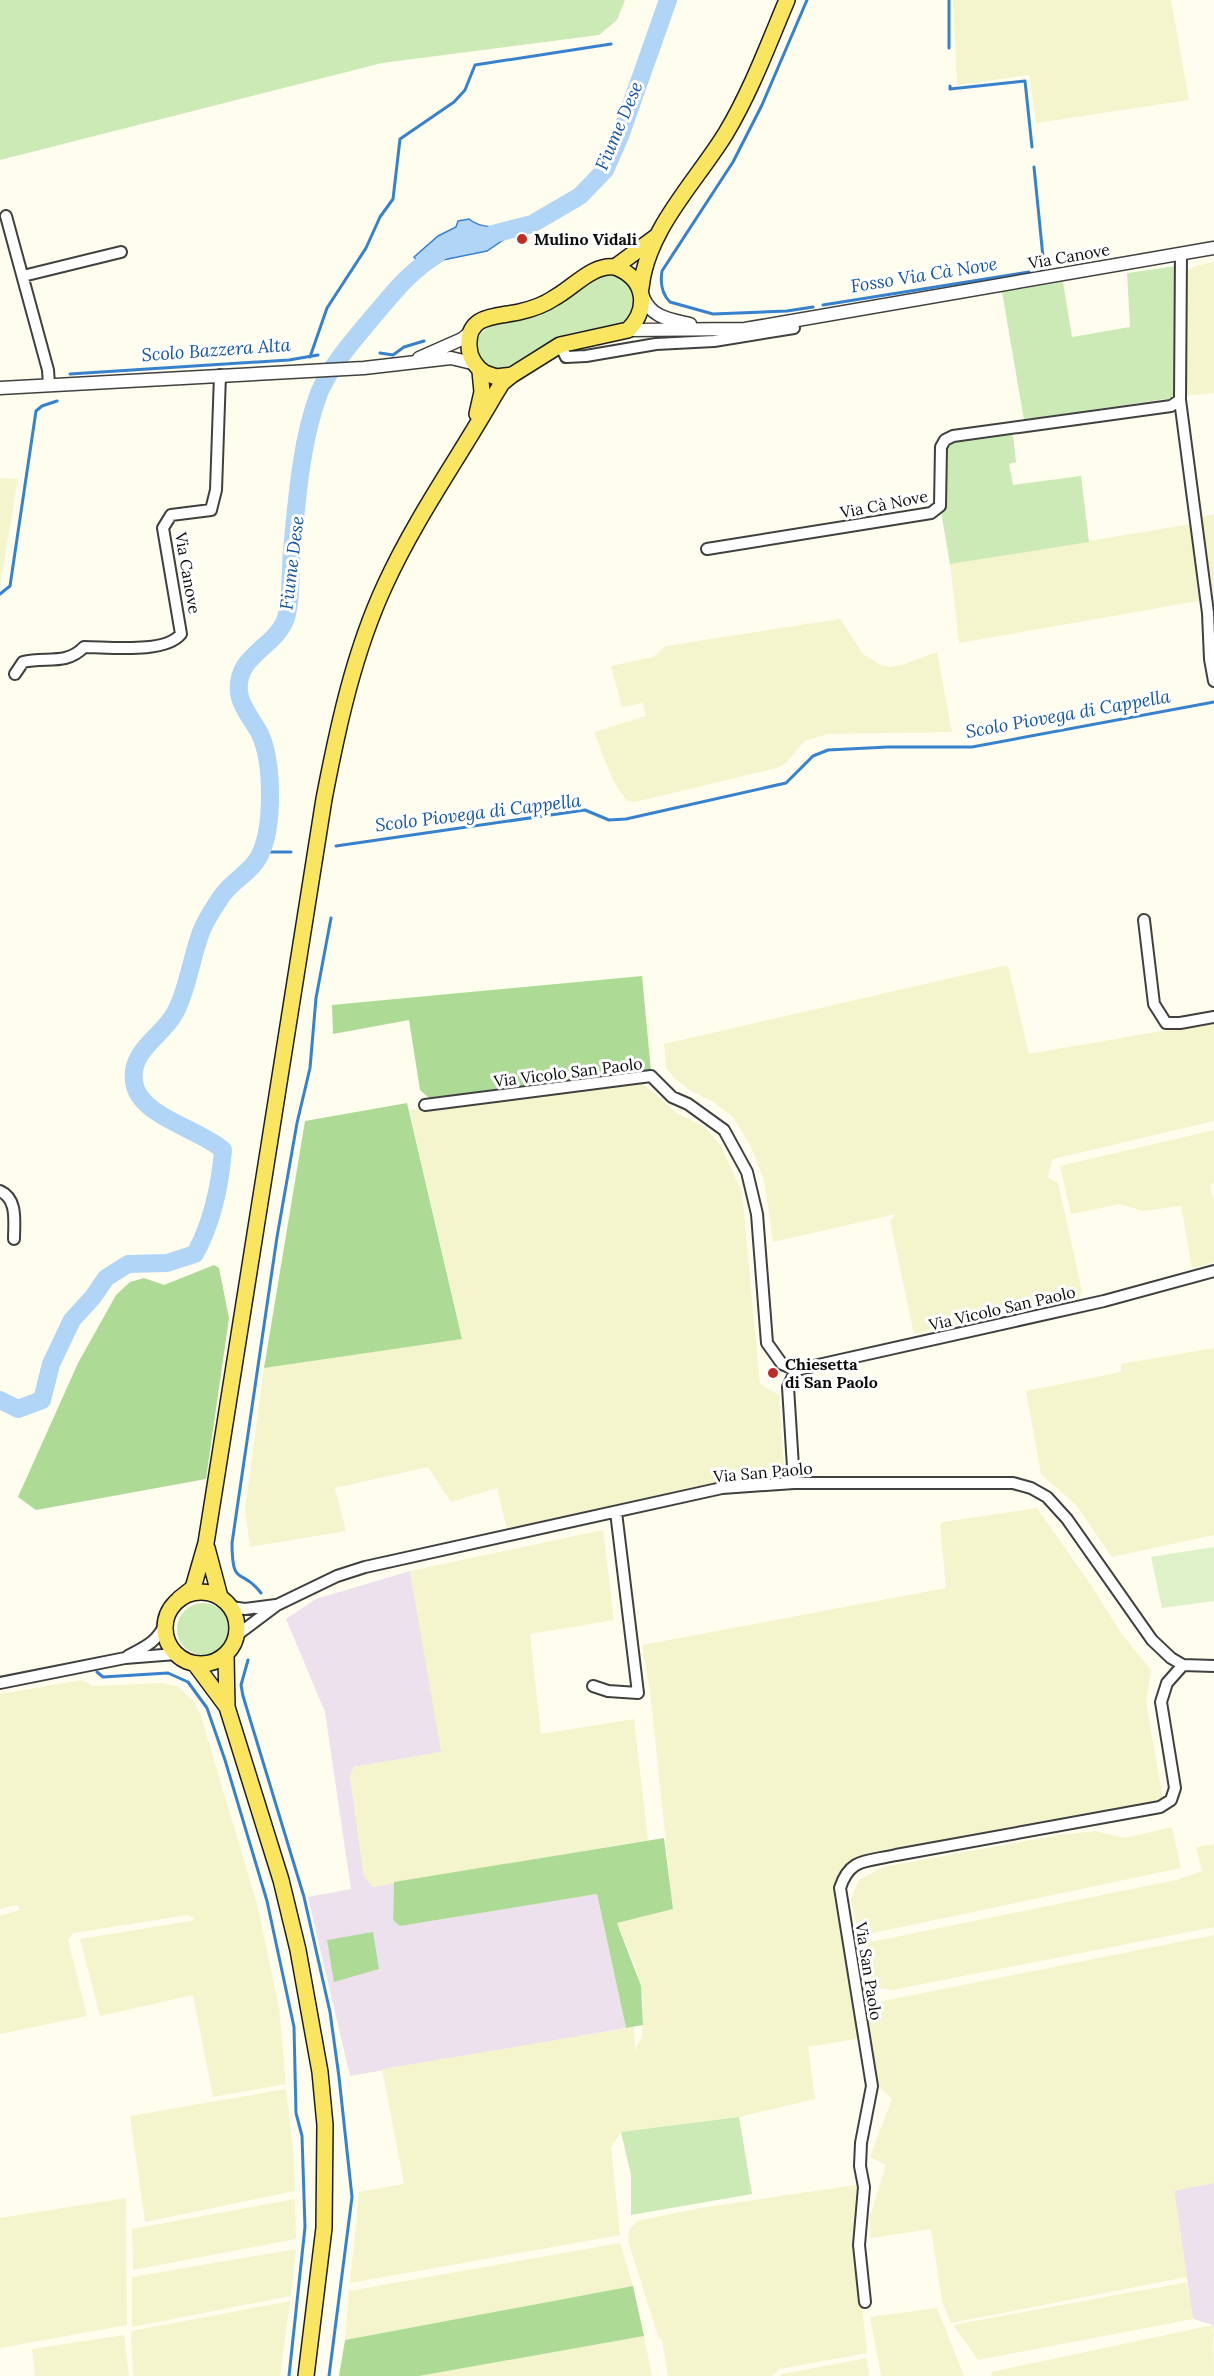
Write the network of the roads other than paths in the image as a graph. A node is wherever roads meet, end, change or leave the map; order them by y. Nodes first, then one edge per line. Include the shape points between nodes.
1 (787, 0) edge
2 (6, 216) dead end
3 (659, 234) junction
4 (1214, 248) edge
5 (121, 252) dead end
6 (1181, 254) junction
7 (615, 267) junction
8 (22, 276) junction
9 (642, 293) junction
10 (794, 328) dead end
11 (628, 330) junction
12 (717, 330) junction
13 (472, 331) junction
14 (560, 345) junction
15 (401, 365) junction
16 (478, 367) junction
17 (220, 375) junction
18 (512, 375) junction
19 (49, 385) junction
20 (0, 388) edge
21 (1180, 400) junction
22 (466, 445) junction
23 (707, 549) dead end
24 (15, 674) dead end
25 (1214, 681) edge
26 (1144, 920) dead end
27 (1214, 1017) edge
28 (425, 1105) dead end
29 (0, 1191) edge
30 (14, 1239) dead end
31 (1214, 1271) edge
32 (796, 1370) junction
33 (794, 1483) junction
34 (616, 1512) junction
35 (206, 1543) junction
36 (179, 1599) junction
37 (225, 1602) junction
38 (277, 1605) junction
39 (165, 1624) junction
40 (237, 1635) junction
41 (176, 1654) junction
42 (226, 1655) junction
43 (125, 1658) junction
44 (195, 1664) junction
45 (1183, 1665) junction
46 (1214, 1666) edge
47 (0, 1683) edge
48 (593, 1686) dead end
49 (227, 1707) junction
50 (865, 2302) dead end
51 (306, 2376) edge

1 - 3 main road via 739,110
2 - 8 street
3 - 7 main road
3 - 9 main road via 648,258
4 - 6 street, Via Canove
5 - 8 street
6 - 12 street, Via Canove via 745,329
6 - 21 street
7 - 9 main road via 630,274
7 - 13 main road via 594,270 545,304 480,320
8 - 19 street
9 - 11 main road via 639,315
9 - 12 street, Via Canove via 647,307 662,318
10 - 14 street via 586,356 566,357
11 - 12 street, Via Canove
11 - 14 main road
13 - 15 street via 448,346
13 - 16 main road via 469,350
14 - 18 main road
15 - 16 street via 452,358
15 - 17 street
16 - 18 main road via 496,376
16 - 22 main road via 482,392
17 - 19 street
17 - 24 street, Via Canove via 216,490 211,510 171,515 163,528 181,634 162,646 84,647 63,661 37,658 23,662
18 - 22 main road via 502,383
19 - 20 street
21 - 23 street, Via Cà Nove via 1171,406 953,436 941,447 940,506 931,513
21 - 25 street
22 - 35 main road via 428,504 385,585 362,644 341,719 322,811
26 - 27 street via 1154,1004 1166,1023
28 - 32 street, Via Vicolo San Paolo via 651,1076 672,1097 724,1130 747,1172 757,1214 767,1343 782,1364
29 - 30 street via 13,1203
31 - 32 street, Via Vicolo San Paolo via 1104,1301
32 - 33 street via 788,1387
33 - 34 street, Via San Paolo via 722,1488
33 - 45 street, Via San Paolo via 1013,1483 1031,1488 1047,1497 1067,1519 1152,1640
34 - 38 street, Via San Paolo via 365,1567
34 - 48 street via 638,1693
35 - 36 main road via 193,1588
35 - 37 main road
36 - 37 main road via 199,1592
36 - 39 main road
37 - 38 street, Via San Paolo via 245,1609
37 - 40 main road via 235,1615
38 - 40 street, Via San Paolo
39 - 41 main road
39 - 43 street via 152,1643
40 - 42 main road
41 - 43 street
41 - 44 main road
42 - 44 main road via 217,1661
42 - 49 main road
43 - 47 street
44 - 49 main road
45 - 46 street
45 - 50 street, Via San Paolo via 1167,1683 1161,1702 1176,1788 1171,1800 1160,1807 896,1855 847,1869 840,1888 872,2086 860,2166 864,2187 859,2245
49 - 51 main road via 284,1892 320,2072 325,2125 324,2228

